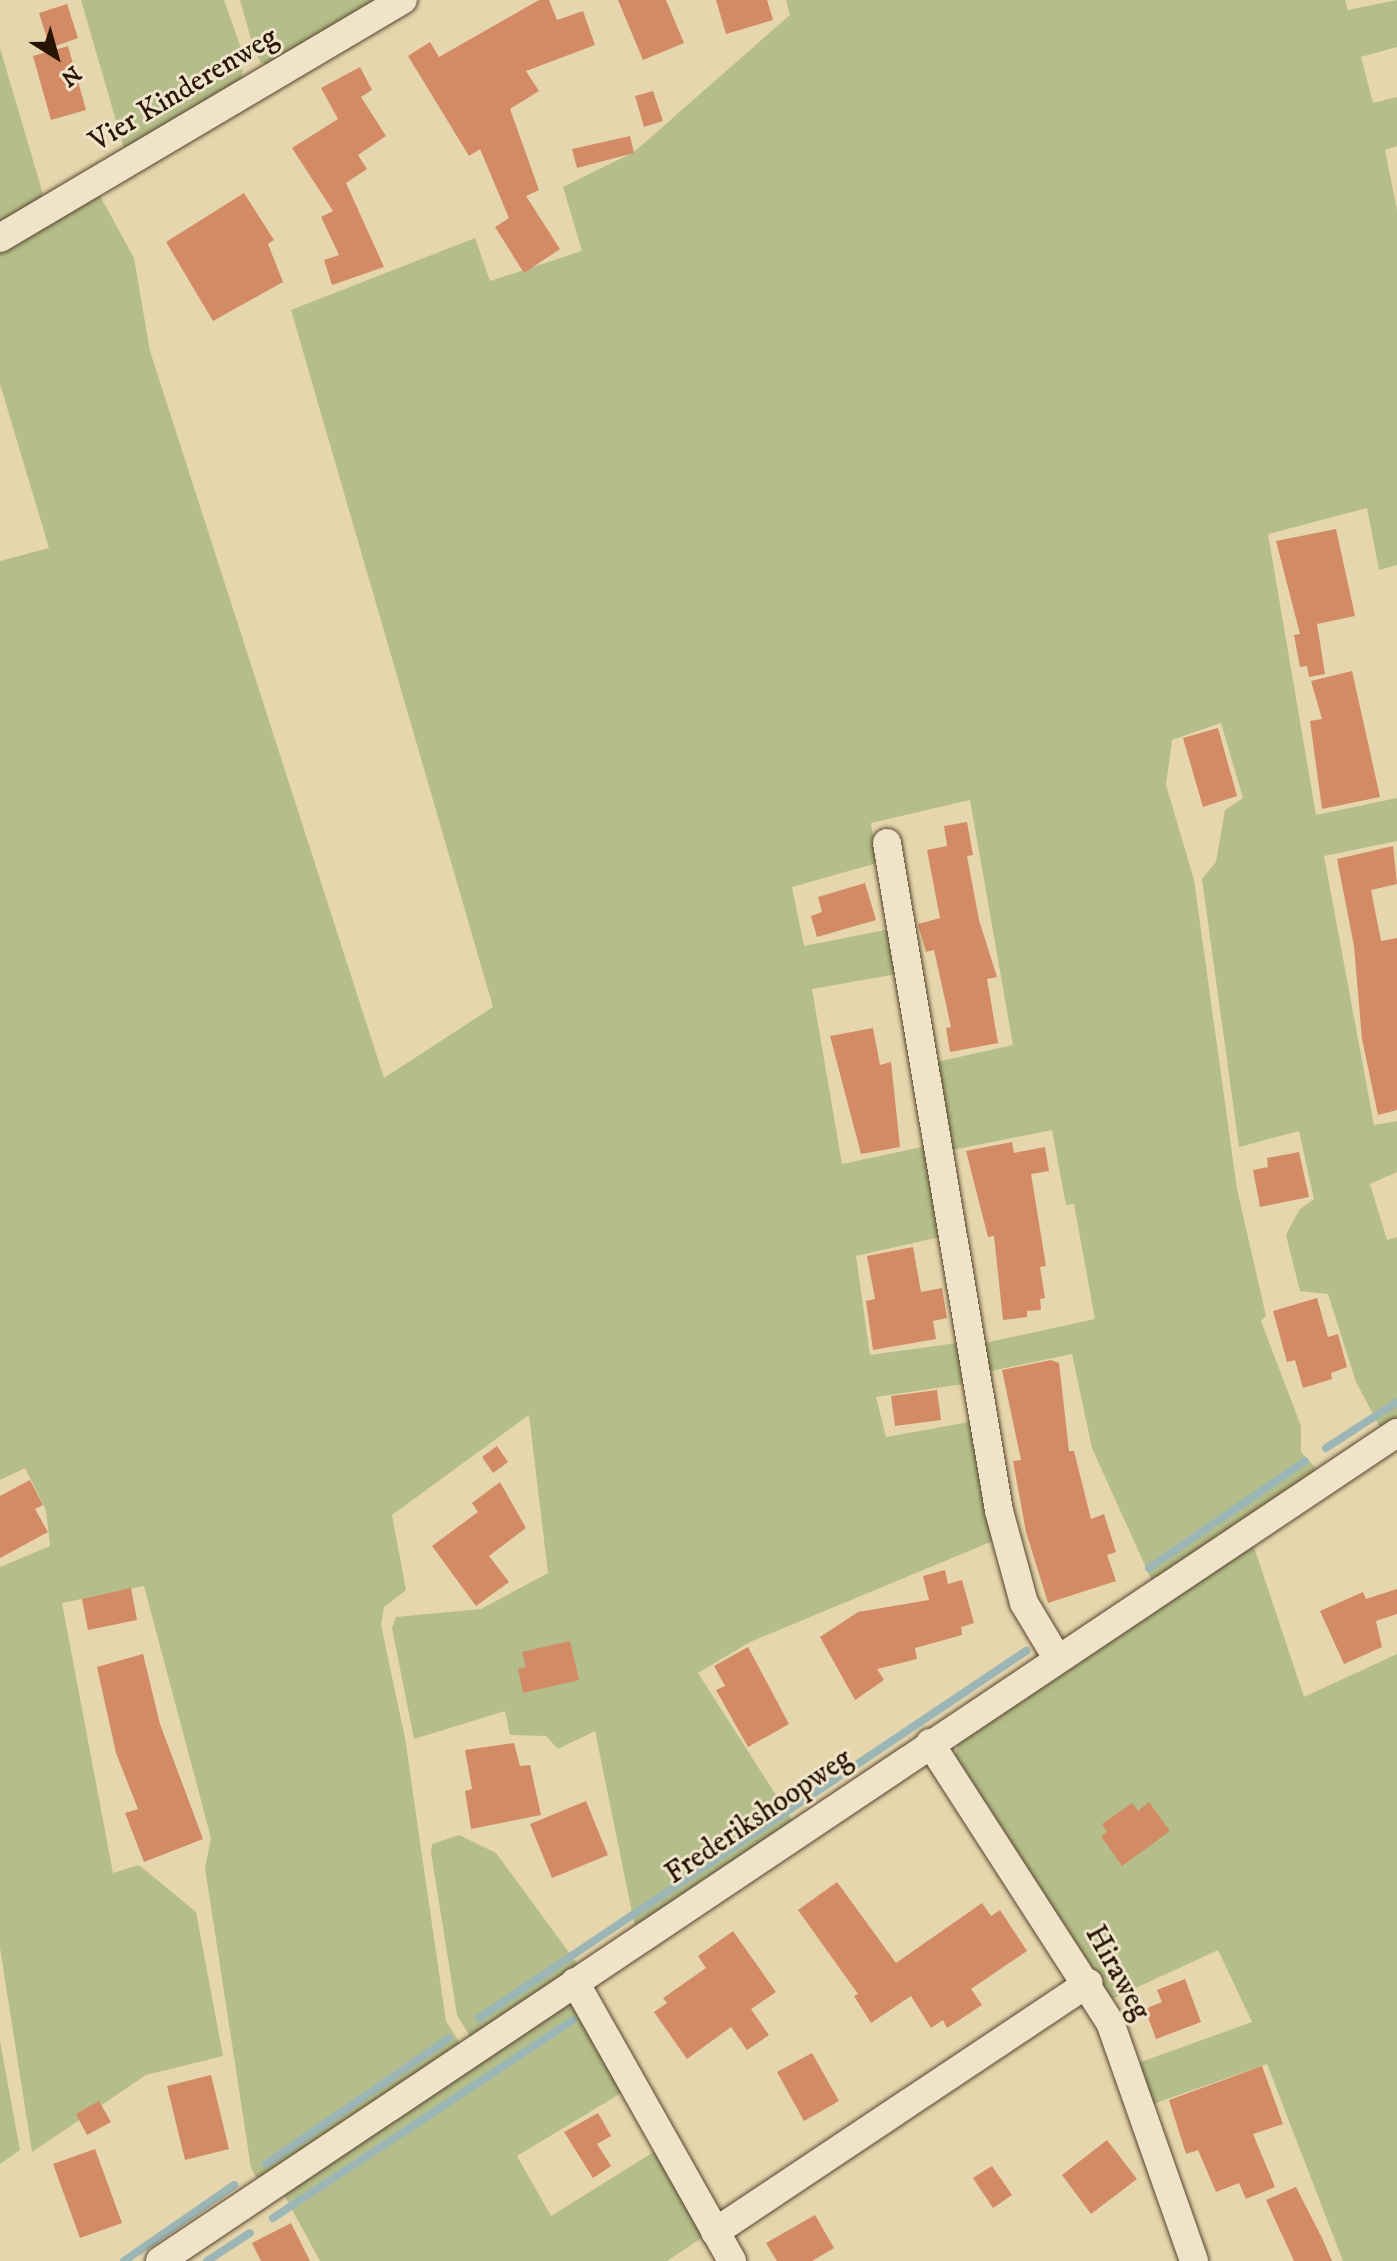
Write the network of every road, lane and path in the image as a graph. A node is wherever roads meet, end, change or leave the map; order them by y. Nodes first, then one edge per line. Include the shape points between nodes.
1 (403, 0) edge
2 (0, 238) edge
3 (887, 843) dead end
4 (1397, 1433) edge
5 (1057, 1658) junction
6 (930, 1743) junction
7 (575, 1982) junction
8 (1089, 1983) junction
9 (715, 2232) junction
10 (160, 2261) edge
11 (732, 2261) edge
12 (1194, 2261) edge

1 - 2 street, Vier Kinderenweg
3 - 5 street via 999,1511 1024,1603
4 - 5 street, Frederikshoopweg
5 - 6 street, Frederikshoopweg
6 - 7 street, Frederikshoopweg
6 - 8 street, Hiraweg
7 - 9 street
7 - 10 street, Frederikshoopweg
8 - 9 street
8 - 12 street, Hiraweg via 1126,2065
9 - 11 street

